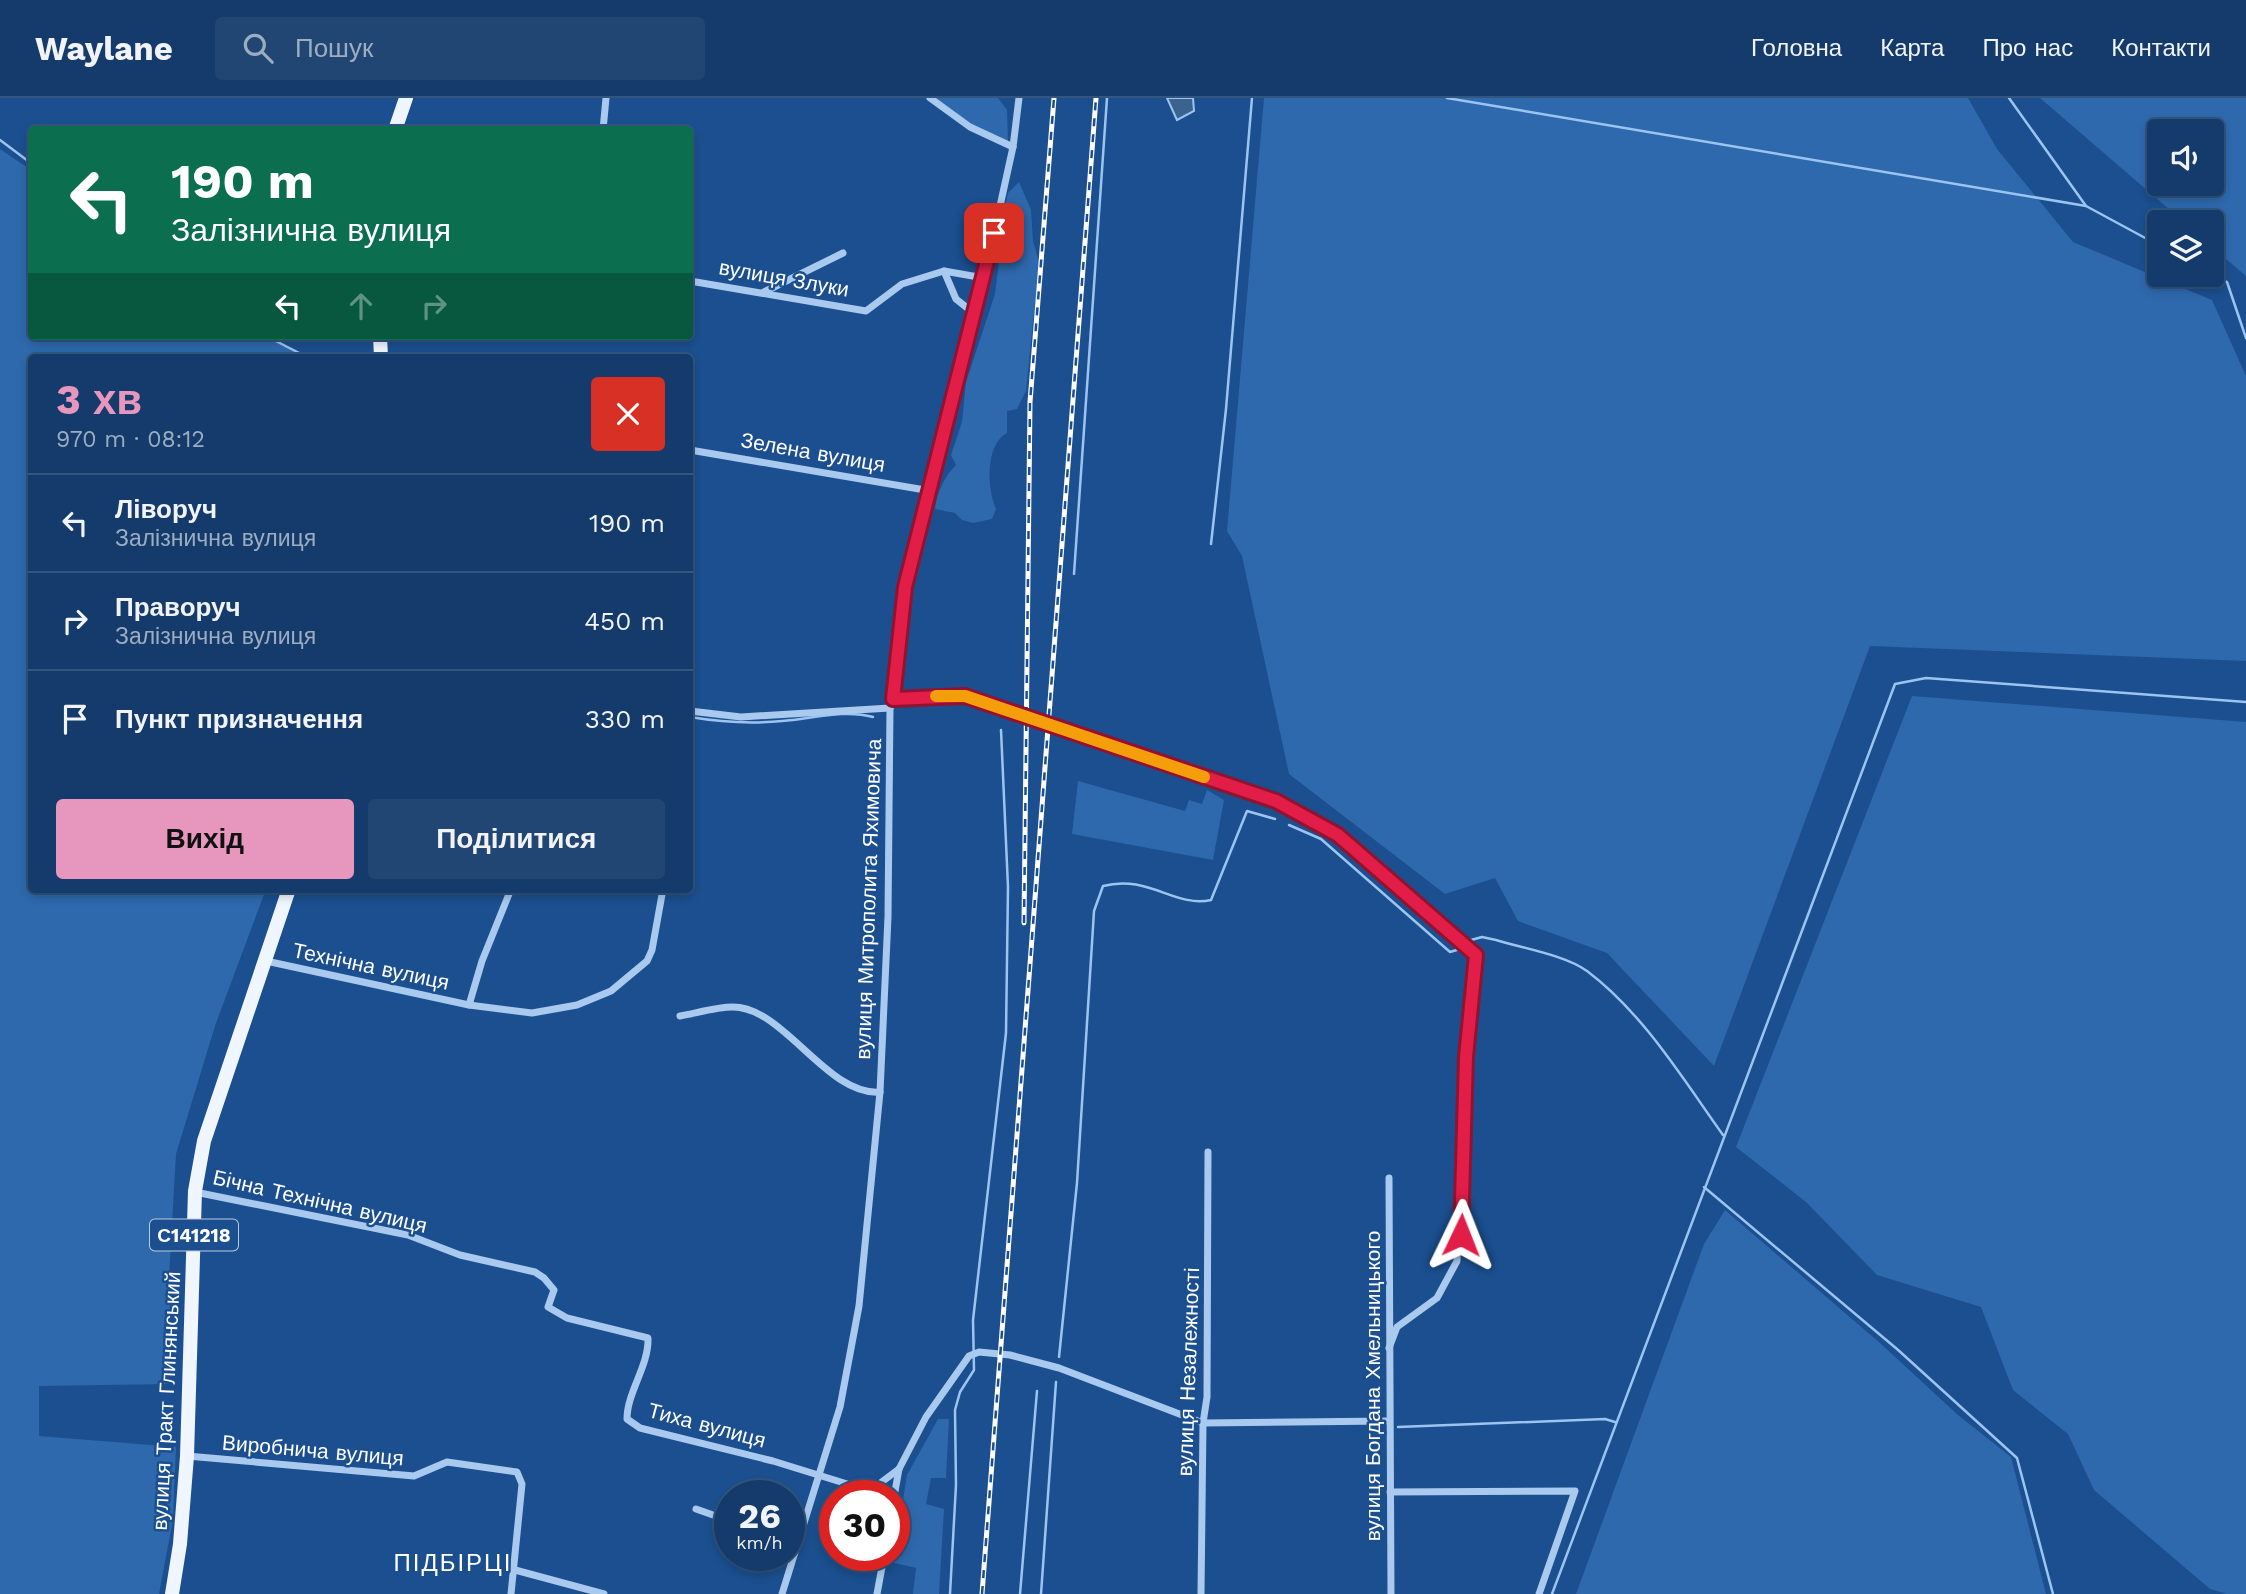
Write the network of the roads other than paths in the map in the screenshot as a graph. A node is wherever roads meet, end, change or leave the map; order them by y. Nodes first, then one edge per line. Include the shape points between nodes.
1 (405, 98) edge
2 (606, 98) edge
3 (930, 98) edge
4 (1020, 98) edge
5 (396, 126) edge
6 (603, 126) edge
7 (1013, 147) junction
8 (843, 253) dead end
9 (944, 271) junction
10 (984, 278) junction
11 (693, 281) edge
12 (763, 292) junction
13 (976, 315) junction
14 (693, 451) edge
15 (931, 491) junction
16 (893, 699) junction
17 (890, 708) junction
18 (693, 711) edge
19 (288, 893) edge
20 (509, 893) edge
21 (662, 893) edge
22 (266, 961) junction
23 (469, 1005) junction
24 (680, 1016) dead end
25 (880, 1092) junction
26 (1208, 1152) dead end
27 (1390, 1178) dead end
28 (195, 1191) junction
29 (648, 1338) joint
30 (1389, 1348) junction
31 (1388, 1421) junction
32 (1203, 1423) junction
33 (187, 1456) junction
34 (899, 1469) junction
35 (820, 1475) junction
36 (897, 1480) edge
37 (1390, 1492) junction
38 (696, 1509) dead end
39 (714, 1515) edge
40 (805, 1523) edge
41 (516, 1570) junction
42 (790, 1571) edge
43 (881, 1571) edge
44 (172, 1594) edge
45 (511, 1594) edge
46 (604, 1594) edge
47 (782, 1594) edge
48 (877, 1594) edge
49 (1201, 1594) edge
50 (1391, 1594) edge
51 (1539, 1594) edge

1 - 5 main road
2 - 6 street
3 - 7 street via 970,127
4 - 7 street, вулиця Митрополита Яхимовича
7 - 10 street, вулиця Митрополита Яхимовича
8 - 12 street
9 - 10 street, вулиця Злуки
9 - 12 street, вулиця Злуки via 902,284 866,311
9 - 13 street via 956,299
10 - 13 street, вулиця Митрополита Яхимовича
11 - 12 street, вулиця Злуки
13 - 15 street, вулиця Митрополита Яхимовича
14 - 15 street, Зелена вулиця
15 - 16 street, вулиця Митрополита Яхимовича via 905,587
16 - 17 street, вулиця Митрополита Яхимовича
16 - 30 street via 965,696 1276,801 1338,835 1476,955 1466,1057 1457,1261 1437,1298 1397,1327
17 - 18 street via 741,718
17 - 25 street, вулиця Митрополита Яхимовича
19 - 22 main road, вулиця Тракт Глинянський / С141218
20 - 23 street, Технічна вулиця
21 - 23 street, Технічна вулиця via 647,961 611,991 577,1005 531,1013
22 - 23 street, Технічна вулиця
22 - 28 main road, вулиця Тракт Глинянський / С141218 via 204,1140
24 - 25 street, вулиця Митрополита Яхимовича via 735,1007 778,1027 845,1083 868,1093
25 - 35 street, вулиця Митрополита Яхимовича via 859,1306 840,1407
26 - 32 street, вулиця Незалежності via 1207,1397
27 - 30 street, вулиця Богдана Хмельницького
28 - 29 street, Бічна Технічна вулиця via 408,1235 460,1255 535,1272 554,1290 548,1307 566,1318
28 - 33 main road, вулиця Тракт Глинянський / С141218
29 - 35 street, Тиха вулиця via 627,1419 640,1428
30 - 31 street, вулиця Богдана Хмельницького
31 - 32 street
31 - 37 street, вулиця Богдана Хмельницького
32 - 34 street via 1105,1383 1004,1354 979,1353 969,1356 926,1417
32 - 49 street, вулиця Незалежності
33 - 41 street, Виробнича вулиця via 414,1476 447,1462 517,1472 522,1484
33 - 44 main road, вулиця Тракт Глинянський / С141218
34 - 35 street via 875,1488
34 - 36 street
35 - 40 street, вулиця Митрополита Яхимовича
37 - 50 street, вулиця Богдана Хмельницького
37 - 51 street via 1574,1491
38 - 39 street
41 - 45 street
41 - 46 street
42 - 47 street, вулиця Митрополита Яхимовича
43 - 48 street

